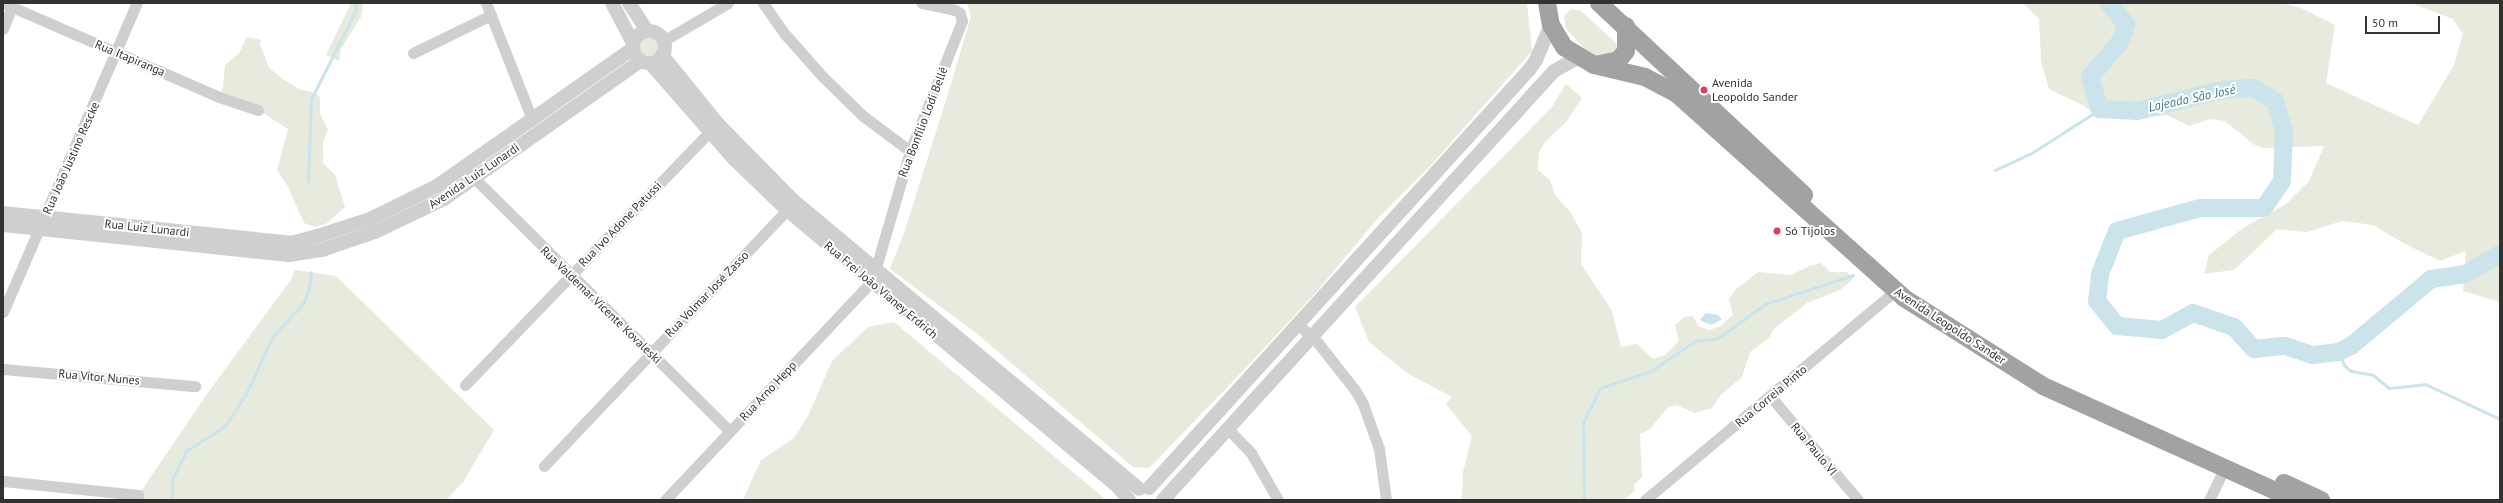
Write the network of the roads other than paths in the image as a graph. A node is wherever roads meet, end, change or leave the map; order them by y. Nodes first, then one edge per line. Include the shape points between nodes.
1 (137, 3) edge
2 (486, 3) edge
3 (612, 3) edge
4 (629, 3) edge
5 (728, 3) edge
6 (763, 3) edge
7 (922, 3) edge
8 (1547, 3) edge
9 (1562, 3) edge
10 (1599, 3) edge
11 (8, 5) edge
12 (491, 15) junction
13 (1551, 25) junction
14 (1626, 26) junction
15 (3, 29) edge
16 (647, 31) junction
17 (664, 41) junction
18 (633, 46) junction
19 (117, 53) junction
20 (413, 53) dead end
21 (662, 55) junction
22 (1587, 61) junction
23 (645, 62) junction
24 (258, 110) dead end
25 (532, 119) junction
26 (709, 132) junction
27 (910, 151) junction
28 (465, 167) junction
29 (472, 179) junction
30 (791, 206) junction
31 (3, 213) edge
32 (42, 223) junction
33 (3, 225) edge
34 (290, 249) junction
35 (571, 275) junction
36 (874, 275) junction
37 (1895, 291) junction
38 (3, 312) edge
39 (1299, 324) junction
40 (1311, 336) junction
41 (651, 353) junction
42 (3, 369) edge
43 (465, 385) dead end
44 (195, 386) dead end
45 (1771, 397) junction
46 (1227, 428) junction
47 (730, 431) junction
48 (544, 466) dead end
49 (2224, 469) junction
50 (3, 481) edge
51 (1144, 489) junction
52 (138, 495) dead end
53 (665, 500) edge
54 (1129, 500) edge
55 (1162, 500) edge
56 (1278, 500) edge
57 (1386, 500) edge
58 (1645, 500) edge
59 (1858, 500) edge
60 (2209, 500) edge
61 (2295, 500) edge
62 (2321, 500) edge

1 - 19 street, Rua João Justino Rescke
2 - 12 street
3 - 18 street
4 - 16 street
5 - 17 street
6 - 27 street via 784,33 827,81 863,116
7 - 27 street, Rua Bonfílio Lodi Bellé via 955,10 960,13 962,21
8 - 13 highway, Avenida Leopoldo Sander
9 - 13 highway
10 - 14 highway, Avenida Leopoldo Sander
11 - 15 street
11 - 19 street, Rua Itapiranga
12 - 20 street
12 - 25 street
13 - 22 highway, Avenida Leopoldo Sander via 1564,47
13 - 39 street via 1529,70
14 - 22 highway via 1626,51 1622,56 1614,62
14 - 62 highway, Avenida Leopoldo Sander via 1825,214 1906,284 2007,353 2079,391
16 - 17 street via 657,33
16 - 18 street via 638,35
17 - 21 street
18 - 23 street
18 - 25 street, Avenida Luiz Lunardi
19 - 24 street, Rua Itapiranga
19 - 32 street, Rua João Justino Rescke
21 - 23 street
21 - 30 street, Rua Frei João Vianey Erdrich via 718,124
22 - 37 highway, Avenida Leopoldo Sander via 1645,77 1677,94
22 - 40 street via 1554,71
23 - 26 street, Rua Frei João Vianey Erdrich
23 - 29 street, Avenida Luiz Lunardi
25 - 28 street, Avenida Luiz Lunardi
26 - 30 street, Rua Frei João Vianey Erdrich
26 - 35 street, Rua Ivo Adone Patussi
27 - 36 street, Rua Bonfílio Lodi Bellé
28 - 29 street, Rua Valdemar Vicente Kovaleski
28 - 34 street, Avenida Luiz Lunardi via 437,186 393,209
29 - 34 street, Avenida Luiz Lunardi via 421,211 375,232 322,250
29 - 35 street, Rua Valdemar Vicente Kovaleski
30 - 36 street, Rua Frei João Vianey Erdrich
30 - 41 street, Rua Volmar José Zasso
31 - 32 street, Rua Luiz Lunardi
32 - 33 street, Rua Luiz Lunardi
32 - 34 street, Rua Luiz Lunardi
32 - 38 street, Rua João Justino Rescke
35 - 41 street, Rua Valdemar Vicente Kovaleski
35 - 43 street, Rua Ivo Adone Patussi
36 - 47 street, Rua Arno Hepp
36 - 51 street, Rua Frei João Vianey Erdrich
36 - 54 street, Rua Frei João Vianey Erdrich
37 - 45 street, Rua Correia Pinto
37 - 49 highway, Avenida Leopoldo Sander via 2043,386
39 - 40 street
39 - 51 street
40 - 46 street
40 - 57 street via 1355,390 1362,404 1379,449
41 - 47 street, Rua Valdemar Vicente Kovaleski
41 - 48 street, Rua Volmar José Zasso
42 - 44 street, Rua Vítor Nunes
45 - 58 street, Rua Correia Pinto
45 - 59 street, Rua Paulo VI
46 - 55 street
46 - 56 street via 1251,453
47 - 53 street, Rua Arno Hepp
49 - 60 street
49 - 61 highway, Avenida Leopoldo Sander
50 - 52 street
51 - 54 street
51 - 55 street, Rua Frei João Vianey Erdrich via 1157,494

